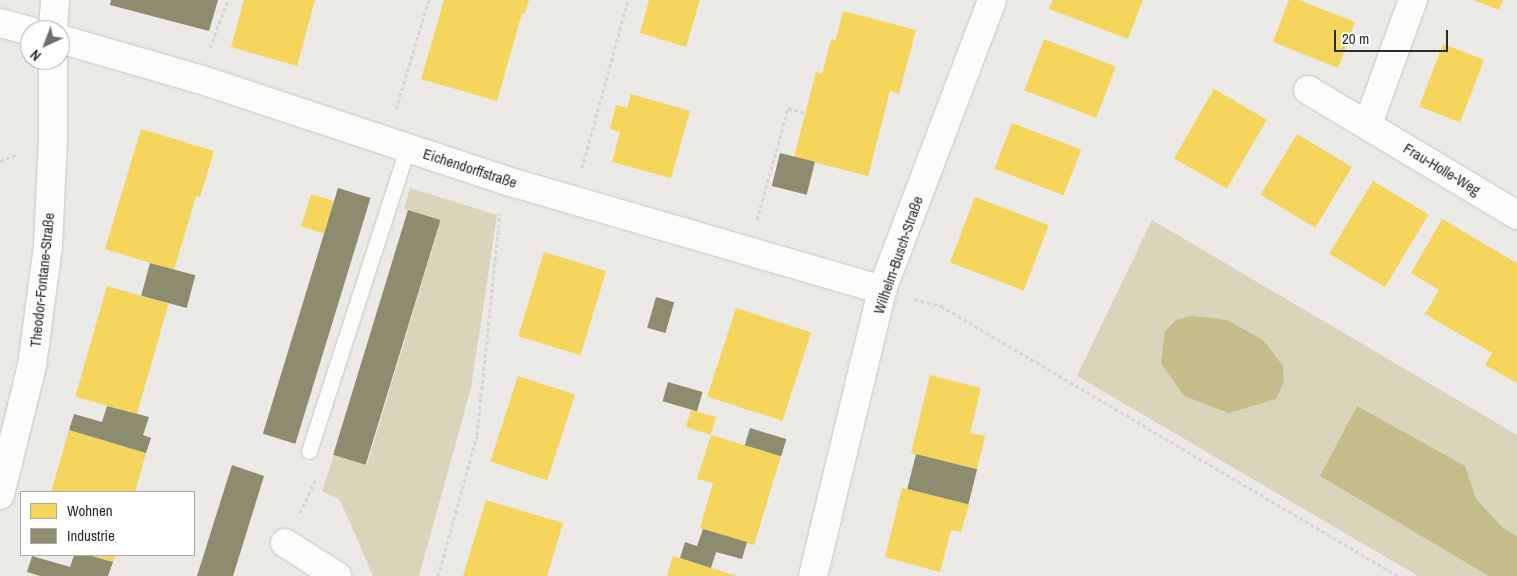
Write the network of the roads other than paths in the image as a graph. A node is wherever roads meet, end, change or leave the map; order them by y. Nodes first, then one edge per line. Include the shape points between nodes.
1 (55, 0) edge
2 (992, 0) edge
3 (1414, 0) edge
4 (54, 20) edge
5 (0, 23) edge
6 (20, 28) edge
7 (70, 42) edge
8 (53, 70) edge
9 (1308, 90) dead end
10 (1368, 124) junction
11 (397, 145) junction
12 (1517, 214) edge
13 (882, 290) junction
14 (309, 451) dead end
15 (0, 495) edge
16 (285, 543) dead end
17 (337, 576) edge
18 (813, 576) edge

1 - 4 street
2 - 13 street, Wilhelm-Busch-Straße
3 - 10 street
5 - 6 street
7 - 11 street, Eichendorffstraße via 199,79
8 - 15 street, Theodor-Fontane-Straße via 54,140 48,246 32,366
9 - 10 street, Frau-Holle-Weg
10 - 12 street, Frau-Holle-Weg
11 - 13 street, Eichendorffstraße via 504,180
11 - 14 lane
13 - 18 street, Wilhelm-Busch-Straße
16 - 17 street

